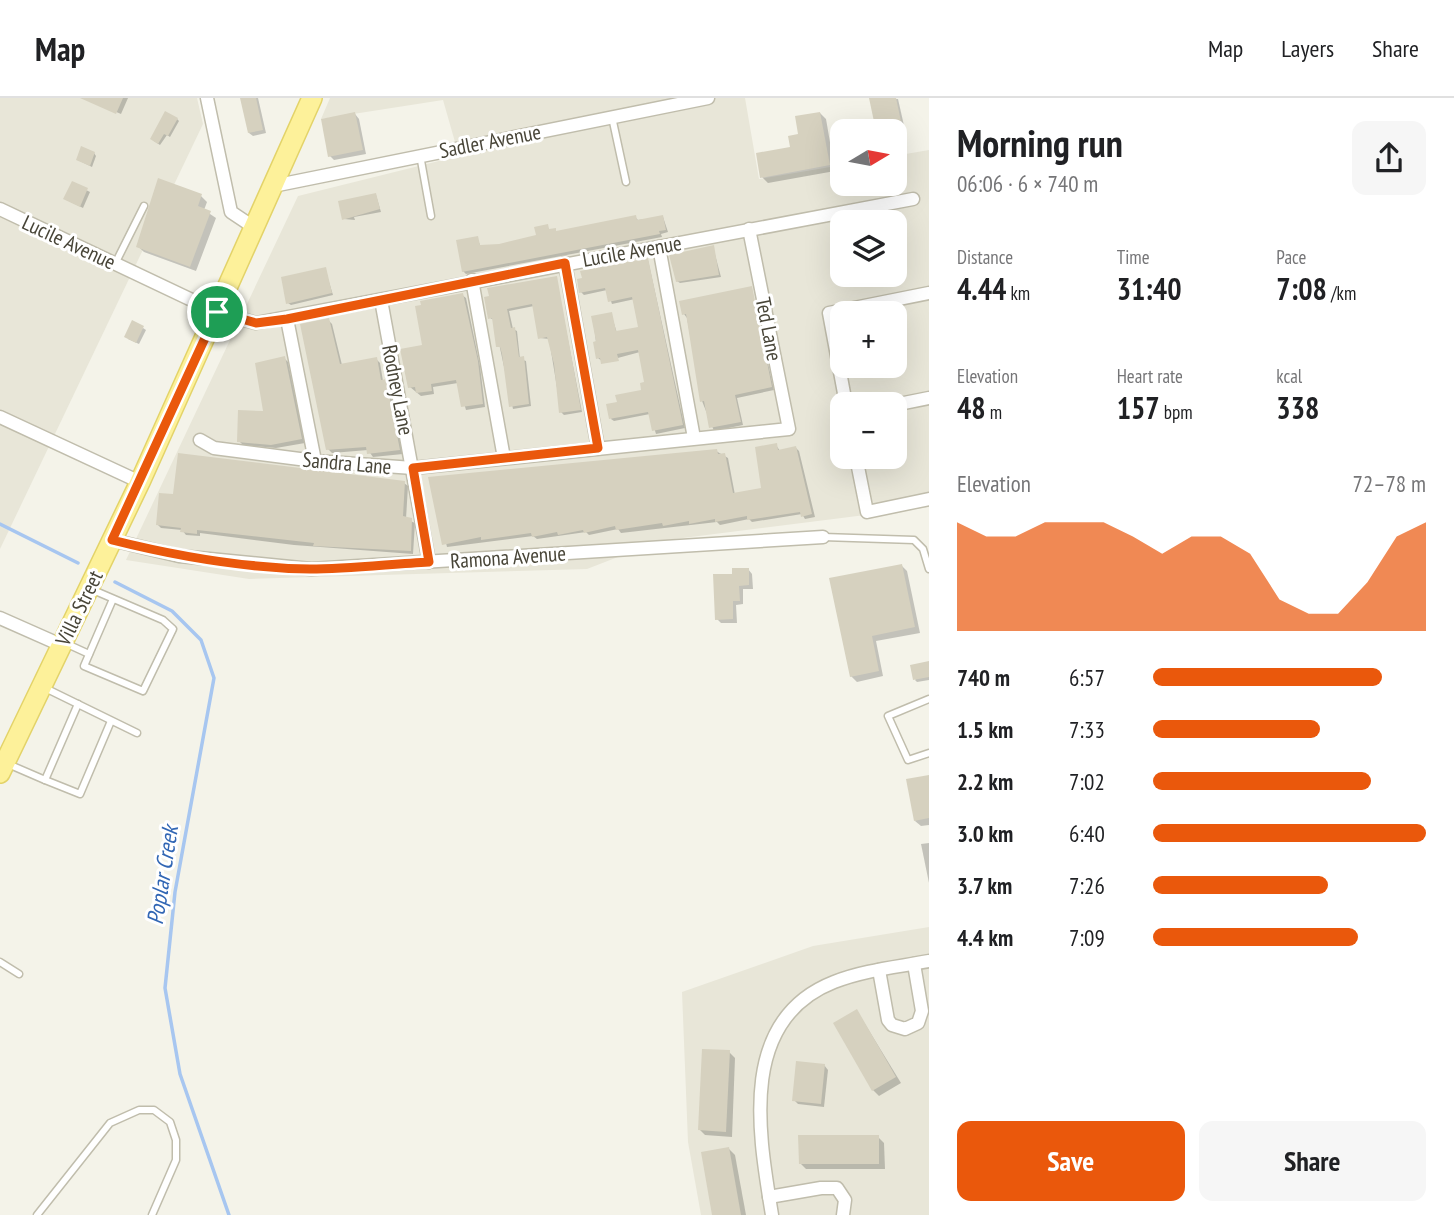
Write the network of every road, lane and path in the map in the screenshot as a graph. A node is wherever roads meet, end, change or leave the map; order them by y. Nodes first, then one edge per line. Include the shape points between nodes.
1 (207, 98) edge
2 (312, 98) edge
3 (708, 98) edge
4 (659, 102) edge
5 (612, 117) junction
6 (420, 155) junction
7 (626, 182) dead end
8 (273, 186) junction
9 (913, 199) dead end
10 (144, 205) dead end
11 (0, 209) edge
12 (431, 216) dead end
13 (255, 228) junction
14 (749, 229) junction
15 (659, 247) junction
16 (565, 263) junction
17 (115, 264) junction
18 (472, 280) junction
19 (929, 293) edge
20 (381, 300) junction
21 (217, 312) junction
22 (287, 319) junction
23 (844, 392) edge
24 (929, 398) edge
25 (907, 402) edge
26 (0, 417) edge
27 (789, 429) joint
28 (694, 438) junction
29 (200, 440) dead end
30 (598, 448) junction
31 (504, 458) junction
32 (315, 461) junction
33 (413, 468) junction
34 (858, 469) edge
35 (140, 482) junction
36 (929, 499) edge
37 (823, 537) joint
38 (112, 540) junction
39 (429, 562) junction
40 (929, 569) edge
41 (89, 588) junction
42 (113, 599) junction
43 (0, 618) edge
44 (62, 644) junction
45 (89, 654) junction
46 (41, 687) junction
47 (929, 699) edge
48 (78, 704) junction
49 (111, 721) junction
50 (137, 733) dead end
51 (929, 753) edge
52 (3, 768) edge
53 (45, 780) junction
54 (929, 961) edge
55 (0, 962) edge
56 (914, 964) junction
57 (878, 970) junction
58 (19, 974) dead end
59 (769, 1197) junction
60 (37, 1215) edge
61 (152, 1215) edge
62 (772, 1215) edge
63 (843, 1215) edge

1 - 13 street via 231,212
2 - 8 main road, Villa Street
3 - 4 street, Sadler Avenue
4 - 5 street, Sadler Avenue
5 - 6 street, Sadler Avenue
5 - 7 lane
6 - 8 street, Sadler Avenue
6 - 12 lane
8 - 13 main road, Villa Street
9 - 14 street, Lucile Avenue
10 - 17 lane
11 - 17 street, Lucile Avenue
13 - 21 main road, Villa Street
14 - 15 street, Lucile Avenue
14 - 27 street, Ted Lane
15 - 16 street, Lucile Avenue
15 - 28 street
16 - 18 street, Lucile Avenue
16 - 30 street
17 - 21 street, Lucile Avenue
18 - 20 street, Lucile Avenue
18 - 31 street
19 - 23 street via 830,313
20 - 22 street, Lucile Avenue
20 - 33 street, Rodney Lane
21 - 22 street, Lucile Avenue via 256,323
21 - 35 main road, Villa Street
22 - 32 street
24 - 25 street
26 - 35 street
27 - 28 street, Sandra Lane
28 - 30 street, Sandra Lane
29 - 32 street, Sandra Lane via 214,448
30 - 31 street, Sandra Lane
31 - 33 street, Sandra Lane
32 - 33 street, Sandra Lane
33 - 39 street, Rodney Lane
34 - 36 street via 867,512
35 - 38 main road, Villa Street
37 - 39 street, Ramona Avenue
37 - 40 lane via 914,540 923,549
38 - 39 street, Ramona Avenue via 179,556 311,569
38 - 41 main road, Villa Street
41 - 42 lane
41 - 44 main road, Villa Street
42 - 45 lane
42 - 45 lane via 163,620 173,629 143,691 83,666
43 - 44 street
44 - 45 lane
44 - 46 main road, Villa Street
46 - 48 lane
46 - 52 main road, Villa Street
47 - 51 lane via 888,716 908,760
48 - 49 lane
48 - 53 lane
49 - 50 lane
49 - 53 lane via 80,794
52 - 53 lane
54 - 56 street
55 - 58 lane
56 - 57 street
56 - 57 street via 922,1011 918,1023 905,1029 888,1020
57 - 59 street via 834,982 805,999 779,1029 758,1099
59 - 62 street
59 - 63 street via 837,1188 845,1200
60 - 61 lane via 110,1123 139,1110 154,1110 170,1122 176,1160

